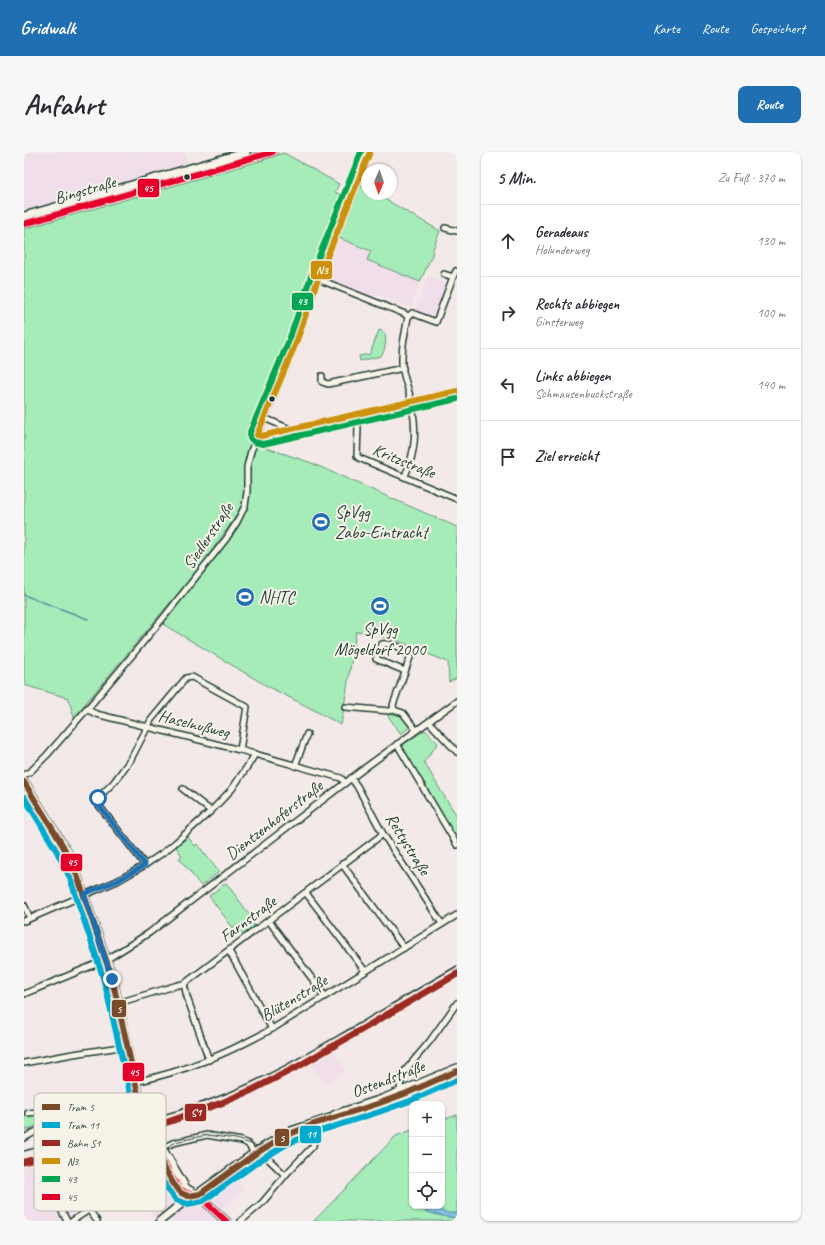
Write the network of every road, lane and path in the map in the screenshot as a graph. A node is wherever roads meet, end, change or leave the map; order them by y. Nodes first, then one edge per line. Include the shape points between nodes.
1 (246, 152) edge
2 (273, 152) edge
3 (370, 152) edge
4 (200, 169) junction
5 (24, 216) edge
6 (24, 224) edge
7 (445, 228) dead end
8 (457, 231) edge
9 (456, 271) dead end
10 (444, 274) dead end
11 (453, 277) junction
12 (318, 279) junction
13 (408, 317) junction
14 (403, 368) junction
15 (322, 376) dead end
16 (457, 391) edge
17 (411, 401) junction
18 (355, 415) junction
19 (264, 418) junction
20 (291, 429) junction
21 (257, 435) junction
22 (405, 476) junction
23 (457, 499) edge
24 (405, 671) junction
25 (457, 701) edge
26 (345, 707) dead end
27 (86, 709) junction
28 (394, 710) junction
29 (429, 722) junction
30 (147, 727) junction
31 (416, 730) junction
32 (307, 734) dead end
33 (397, 744) junction
34 (240, 750) junction
35 (457, 752) edge
36 (255, 754) junction
37 (295, 766) junction
38 (24, 775) edge
39 (351, 778) junction
40 (24, 781) edge
41 (345, 783) junction
42 (183, 789) dead end
43 (211, 811) junction
44 (383, 834) junction
45 (457, 845) edge
46 (342, 864) junction
47 (145, 865) junction
48 (306, 893) junction
49 (84, 894) junction
50 (24, 905) edge
51 (457, 915) edge
52 (30, 918) junction
53 (24, 921) edge
54 (269, 921) junction
55 (442, 924) junction
56 (404, 948) junction
57 (229, 951) junction
58 (106, 960) junction
59 (365, 971) junction
60 (184, 984) junction
61 (24, 994) edge
62 (325, 996) junction
63 (118, 1003) junction
64 (457, 1003) edge
65 (272, 1029) junction
66 (127, 1046) junction
67 (209, 1060) junction
68 (24, 1063) edge
69 (457, 1068) edge
70 (457, 1073) edge
71 (135, 1082) junction
72 (138, 1093) edge
73 (401, 1094) junction
74 (34, 1112) edge
75 (28, 1113) dead end
76 (313, 1123) junction
77 (34, 1132) edge
78 (24, 1138) edge
79 (166, 1146) edge
80 (257, 1151) junction
81 (166, 1155) edge
82 (285, 1175) junction
83 (197, 1194) junction
84 (61, 1211) edge
85 (87, 1211) edge
86 (90, 1211) edge
87 (67, 1221) edge
88 (72, 1221) edge
89 (96, 1221) edge
90 (160, 1221) edge
91 (226, 1221) edge
92 (241, 1221) edge

1 - 4 street, Bingstraße
2 - 4 street, Bingstraße
3 - 12 street, Siedlerstraße
4 - 5 street, Bingstraße
4 - 6 street, Bingstraße
7 - 8 street
9 - 11 street
10 - 11 street
11 - 13 street via 436,322 412,313
12 - 13 street
12 - 19 street, Siedlerstraße via 296,342
13 - 14 street via 403,336
14 - 15 street via 328,384 322,382
14 - 17 street
16 - 17 street
17 - 18 street
17 - 22 street via 415,430 411,462
18 - 20 street
18 - 22 street, Kritzstraße via 358,428 357,456
19 - 20 street
19 - 21 street, Siedlerstraße
20 - 21 street
21 - 27 street, Siedlerstraße via 248,462 246,502 237,522 210,560
22 - 23 street, Kritzstraße
24 - 24 street via 376,659 382,644 388,643 411,655
24 - 28 street via 393,705
25 - 29 street, Dientzenhoferstraße
26 - 28 street
27 - 30 street, Haselnußweg
27 - 38 street, Siedlerstraße via 44,759
28 - 31 street via 403,713
29 - 31 street, Dientzenhoferstraße
29 - 35 street
30 - 34 street, Haselnußweg
30 - 34 street via 186,678 192,678 247,707
30 - 47 street via 131,759 98,798 97,803
31 - 33 street, Dientzenhoferstraße
32 - 37 street
33 - 39 street, Dientzenhoferstraße
33 - 45 street
34 - 36 street, Haselnußweg
36 - 37 street, Haselnußweg
36 - 43 street via 232,789
37 - 41 street, Haselnußweg via 341,778
39 - 41 street, Dientzenhoferstraße
39 - 44 street, Rettystraße
40 - 49 street via 68,853
41 - 58 street, Dientzenhoferstraße via 149,933
42 - 43 street
43 - 47 street
44 - 46 street, Farnstraße
44 - 55 street, Rettystraße
46 - 48 street, Farnstraße
46 - 56 street
47 - 49 street via 117,881
48 - 54 street, Farnstraße
48 - 59 street
49 - 52 street
49 - 58 street
50 - 52 street
51 - 55 street, Blütenstraße
52 - 53 street
54 - 57 street, Farnstraße
54 - 62 street
55 - 56 street, Blütenstraße
56 - 59 street, Blütenstraße
57 - 60 street, Farnstraße
57 - 65 street
58 - 61 street, Dientzenhoferstraße
58 - 63 street
59 - 62 street, Blütenstraße
60 - 63 street, Farnstraße
60 - 67 street
62 - 65 street, Blütenstraße
63 - 66 street
64 - 73 street via 403,1073
65 - 67 street, Blütenstraße
66 - 68 street
66 - 71 street
67 - 71 street, Blütenstraße
69 - 73 street, Ostendstraße
70 - 73 street, Ostendstraße
71 - 72 street
73 - 76 street, Ostendstraße via 344,1116
74 - 75 street
76 - 80 street, Ostendstraße via 286,1134
76 - 82 street via 313,1146
77 - 78 street
79 - 80 street via 207,1135 242,1141
80 - 82 street
80 - 83 street, Ostendstraße
81 - 83 street via 186,1188
82 - 92 street via 262,1202
83 - 90 street, Ostendstraße
83 - 91 street
84 - 87 street
85 - 88 street
86 - 89 street

